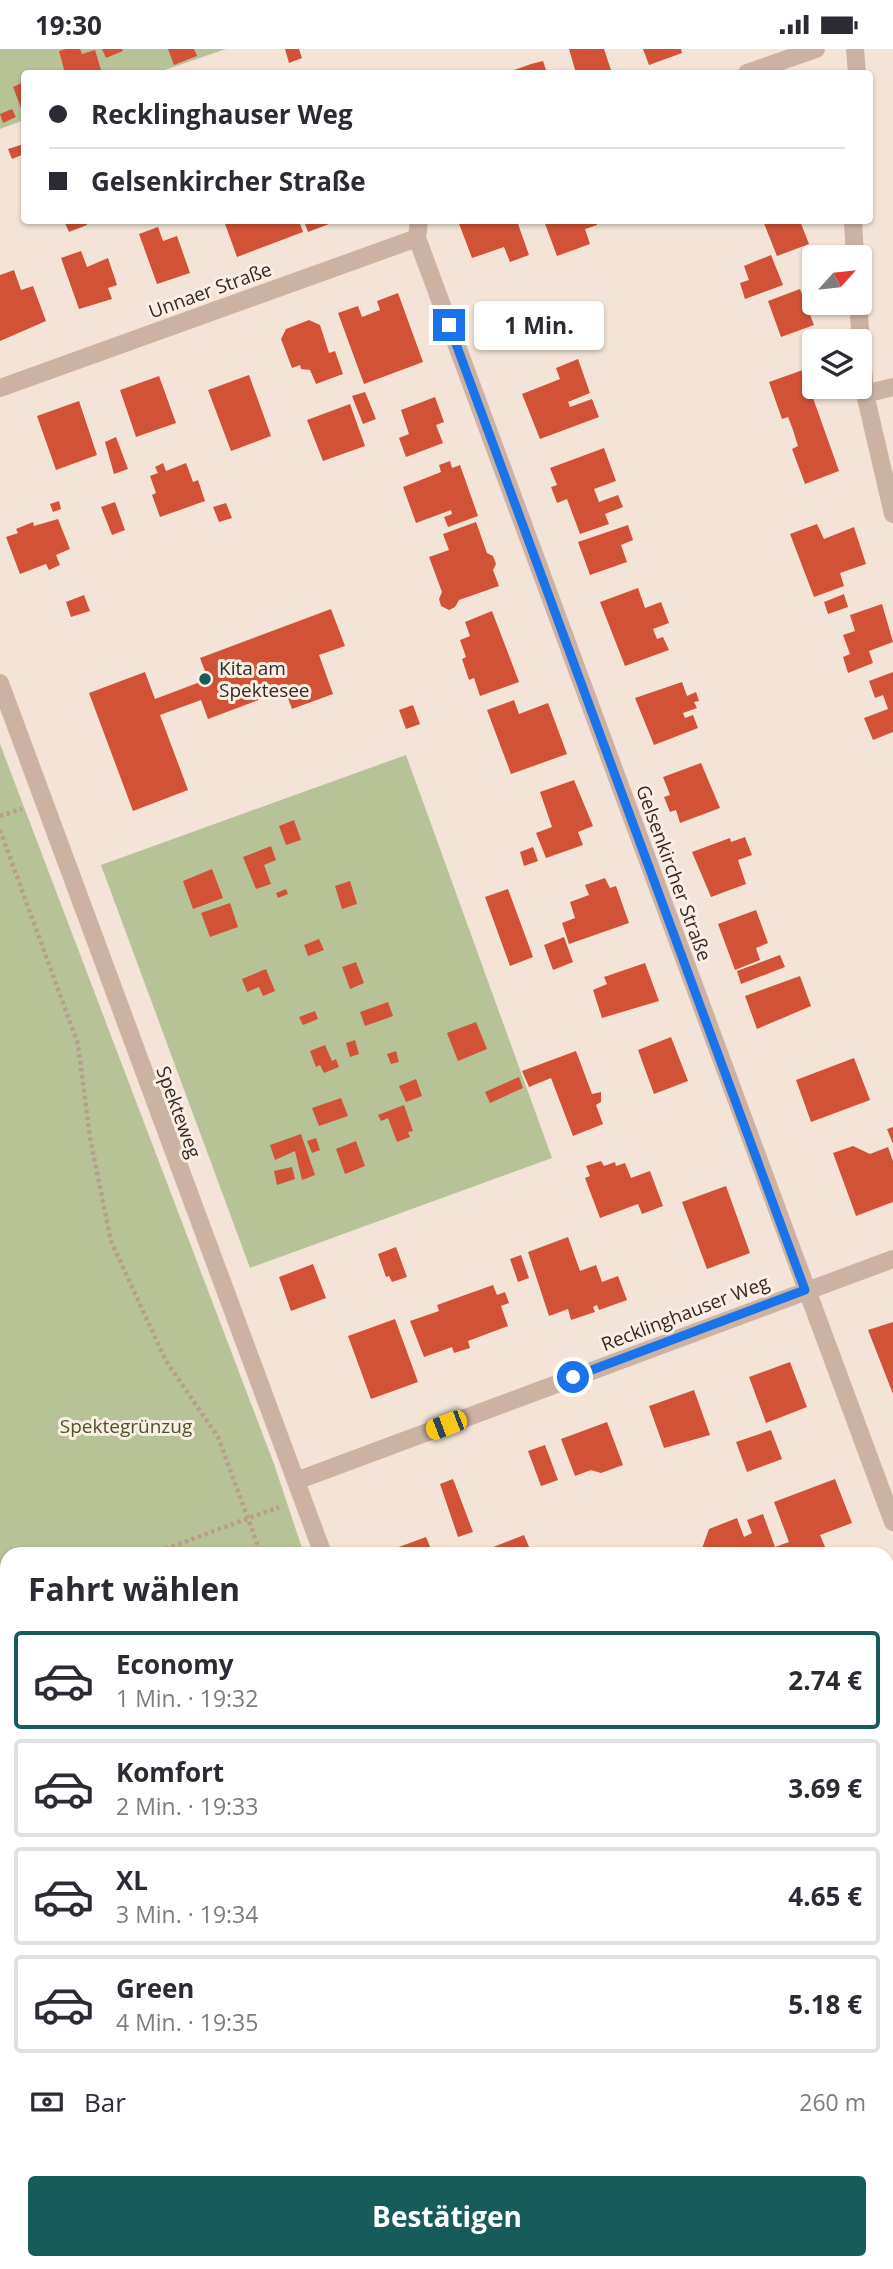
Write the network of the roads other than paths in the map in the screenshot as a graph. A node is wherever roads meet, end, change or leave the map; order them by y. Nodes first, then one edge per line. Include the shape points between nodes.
1 (816, 49) edge
2 (855, 49) edge
3 (756, 70) edge
4 (857, 70) edge
5 (853, 224) edge
6 (418, 229) edge
7 (854, 245) edge
8 (893, 387) edge
9 (0, 388) edge
10 (872, 392) edge
11 (866, 399) edge
12 (893, 513) edge
13 (0, 683) edge
14 (893, 1259) edge
15 (805, 1290) junction
16 (299, 1490) junction
17 (893, 1522) edge
18 (320, 1547) edge

1 - 3 street
2 - 4 street
5 - 7 street
6 - 9 street, Unnaer Straße
6 - 15 street, Gelsenkircher Straße
8 - 10 street
11 - 12 street
13 - 16 street, Spekteweg
14 - 15 street, Recklinghauser Weg
15 - 16 street, Recklinghauser Weg
15 - 17 street, Gelsenkircher Straße
16 - 18 street, Spekteweg

